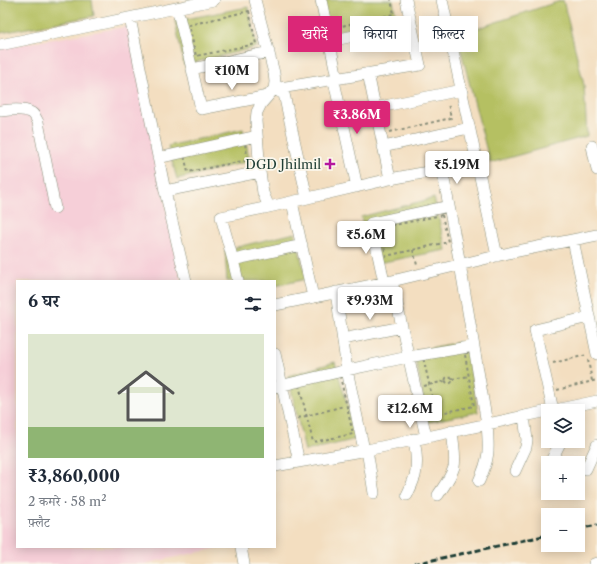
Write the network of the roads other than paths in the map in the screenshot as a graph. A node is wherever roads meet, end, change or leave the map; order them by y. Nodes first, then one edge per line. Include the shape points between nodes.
1 (214, 0) edge
2 (256, 0) edge
3 (321, 0) edge
4 (406, 0) edge
5 (442, 0) edge
6 (177, 8) junction
7 (325, 16) edge
8 (409, 16) edge
9 (130, 18) junction
10 (411, 24) edge
11 (0, 45) edge
12 (269, 52) junction
13 (332, 52) edge
14 (192, 69) junction
15 (368, 73) junction
16 (337, 78) junction
17 (461, 90) junction
18 (271, 93) junction
19 (375, 108) junction
20 (0, 111) edge
21 (469, 128) junction
22 (257, 136) junction
23 (592, 146) dead end
24 (383, 147) junction
25 (158, 158) junction
26 (477, 162) junction
27 (442, 169) junction
28 (597, 170) edge
29 (260, 172) junction
30 (390, 179) junction
31 (357, 187) junction
32 (165, 190) junction
33 (307, 198) junction
34 (292, 202) junction
35 (449, 206) junction
36 (269, 207) junction
37 (55, 208) dead end
38 (597, 235) edge
39 (574, 240) junction
40 (302, 245) junction
41 (497, 256) junction
42 (233, 260) junction
43 (460, 264) junction
44 (186, 280) edge
45 (238, 280) edge
46 (388, 282) junction
47 (336, 292) junction
48 (314, 297) junction
49 (276, 305) edge
50 (589, 317) junction
51 (402, 327) junction
52 (343, 339) junction
53 (474, 346) junction
54 (597, 354) edge
55 (408, 357) junction
56 (276, 365) edge
57 (347, 370) junction
58 (278, 387) edge
59 (597, 401) edge
60 (553, 404) edge
61 (583, 404) edge
62 (541, 413) edge
63 (524, 416) junction
64 (487, 424) junction
65 (452, 431) junction
66 (426, 437) junction
67 (414, 439) junction
68 (597, 445) edge
69 (366, 450) junction
70 (299, 462) junction
71 (276, 466) edge
72 (586, 469) dead end
73 (515, 471) dead end
74 (479, 480) dead end
75 (374, 493) dead end
76 (407, 494) dead end
77 (438, 495) dead end

1 - 6 street
2 - 12 street
3 - 7 street
4 - 8 street
5 - 17 street
6 - 9 street
6 - 14 street
9 - 11 street
9 - 25 street
10 - 15 street via 420,65
12 - 14 street
12 - 18 street via 275,82
13 - 16 street
14 - 18 street via 201,109
15 - 16 street
15 - 19 street
16 - 18 street
16 - 31 street via 334,81
17 - 19 street
17 - 21 street
18 - 22 street via 257,112
18 - 33 street via 284,94
19 - 24 street
20 - 37 street via 23,110 35,116
21 - 24 street
21 - 26 street
22 - 25 street
22 - 29 street
23 - 28 street
24 - 30 street
25 - 32 street
26 - 27 street
26 - 41 street
27 - 30 street
27 - 35 street
29 - 32 street
29 - 36 street via 263,193
30 - 31 street
31 - 33 street
32 - 44 street
33 - 34 street
34 - 36 street
34 - 40 street
35 - 43 street
35 - 46 street via 371,223
36 - 42 street via 221,217
38 - 39 street
39 - 41 street
39 - 50 street
40 - 42 street
40 - 48 street
41 - 43 street
42 - 45 street
43 - 46 street
43 - 53 street
46 - 47 street
46 - 51 street
47 - 48 street
47 - 52 street
48 - 49 street
50 - 54 street
50 - 60 street via 535,330
51 - 52 street
51 - 55 street
52 - 57 street
53 - 55 street
53 - 64 street
55 - 57 street
55 - 66 street
56 - 58 street
57 - 58 street
57 - 69 street
58 - 70 street
59 - 61 street
62 - 63 street
63 - 64 street
63 - 73 street via 526,447
64 - 65 street
64 - 74 street via 488,454
65 - 66 street
65 - 77 street via 454,466
66 - 67 street
67 - 69 street
67 - 76 street via 416,470
68 - 72 street
69 - 70 street
69 - 75 street
70 - 71 street

